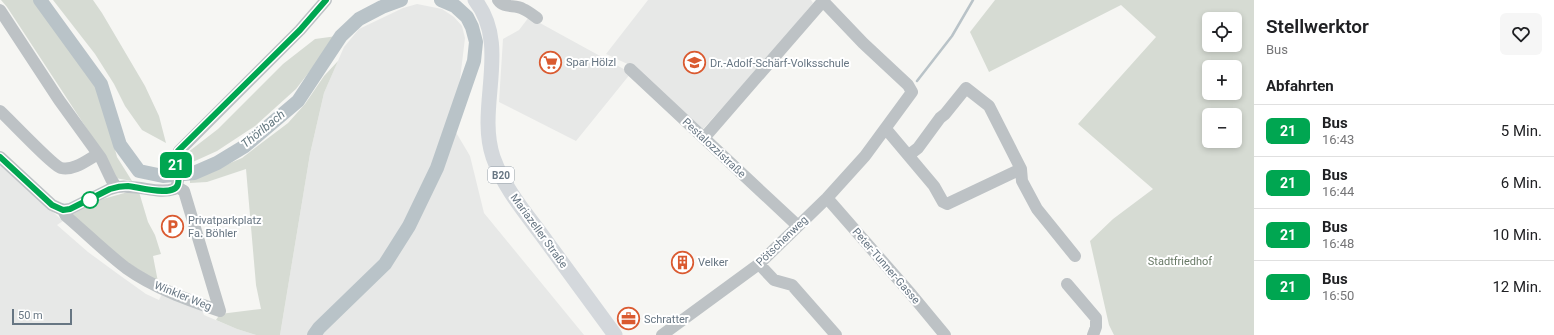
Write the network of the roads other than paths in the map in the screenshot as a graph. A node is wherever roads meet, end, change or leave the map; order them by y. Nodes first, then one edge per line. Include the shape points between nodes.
1 (326, 0) edge
2 (498, 0) edge
3 (823, 0) edge
4 (476, 1) edge
5 (525, 4) edge
6 (0, 10) edge
7 (537, 18) dead end
8 (630, 69) dead end
9 (0, 111) edge
10 (886, 129) junction
11 (704, 138) junction
12 (98, 154) junction
13 (909, 156) junction
14 (0, 157) edge
15 (1021, 169) junction
16 (178, 184) junction
17 (116, 187) junction
18 (827, 198) junction
19 (63, 210) junction
20 (798, 226) junction
21 (1075, 256) dead end
22 (759, 264) junction
23 (1067, 284) dead end
24 (615, 335) edge
25 (662, 335) edge
26 (836, 335) edge
27 (944, 335) edge
28 (1093, 335) edge

1 - 16 street via 300,30 178,151 175,162
2 - 5 street via 510,7
3 - 10 street, Pötschenweg via 912,92
3 - 11 street
4 - 24 main road, Mariazeller Straße / B20 via 490,30 492,61 489,134 493,156 502,178
5 - 7 street
6 - 12 street
8 - 11 street, Pestalozzistraße
9 - 12 street via 60,168 72,168
10 - 13 street
10 - 18 street, Pötschenweg
11 - 20 street, Pestalozzistraße
12 - 17 street
13 - 15 street via 947,204
13 - 15 street via 966,88 989,106
14 - 19 street via 52,205
15 - 21 street via 1022,181 1037,209
16 - 17 street via 171,190 162,191 128,186
16 - 19 street, Winkler Weg via 184,191 220,311 146,281 126,268 66,216
17 - 19 street
18 - 20 street, Pötschenweg
18 - 27 street, Peter-Tunner-Gasse
20 - 22 street, Pötschenweg
22 - 25 street, Pötschenweg
22 - 26 street via 774,280 792,285
23 - 28 street via 1096,318

